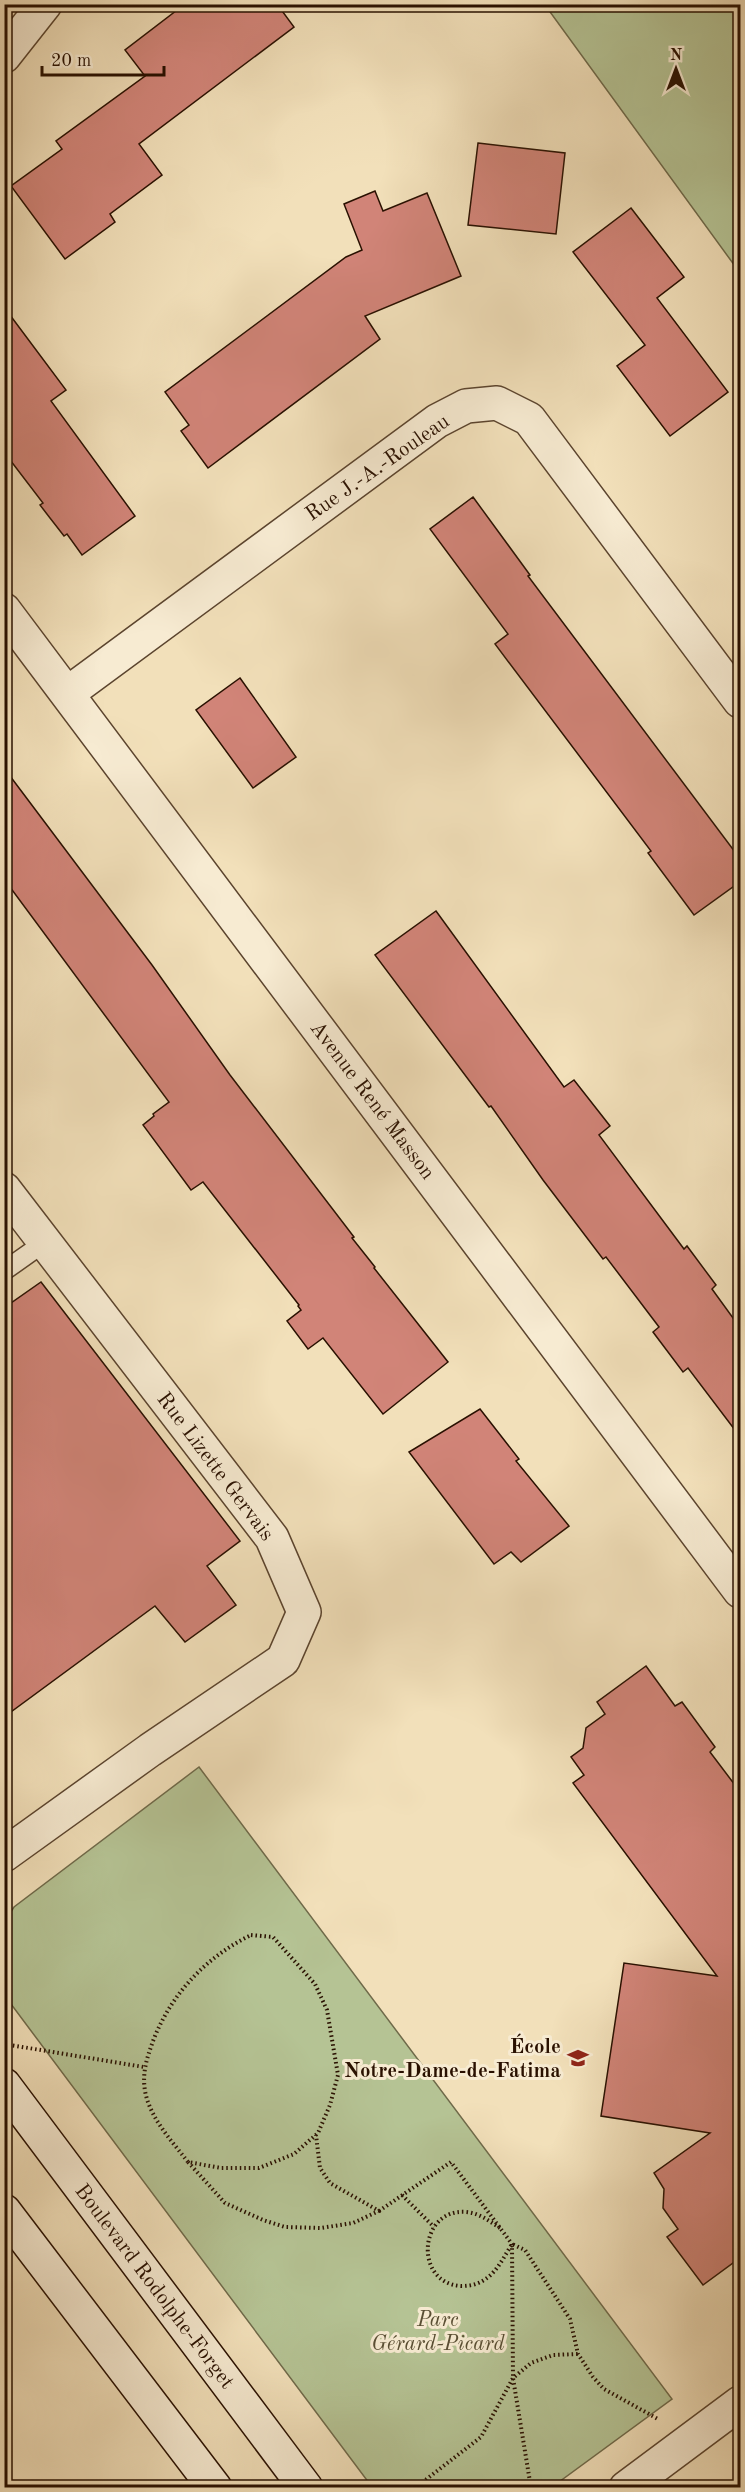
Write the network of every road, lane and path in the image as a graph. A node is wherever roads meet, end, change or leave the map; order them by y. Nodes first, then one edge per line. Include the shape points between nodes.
1 (45, 4) edge
2 (4, 56) edge
3 (4, 610) edge
4 (68, 693) junction
5 (741, 701) edge
6 (4, 1189) edge
7 (45, 1242) junction
8 (4, 1271) edge
9 (741, 1591) edge
10 (4, 1856) edge
11 (4, 2044) edge
12 (144, 2067) junction
13 (4, 2085) edge
14 (316, 2134) junction
15 (188, 2162) junction
16 (402, 2195) junction
17 (4, 2211) edge
18 (379, 2211) junction
19 (434, 2227) junction
20 (500, 2228) junction
21 (512, 2244) junction
22 (578, 2354) junction
23 (513, 2378) junction
24 (741, 2403) edge
25 (693, 2438) junction
26 (215, 2487) edge
27 (306, 2487) edge
28 (415, 2487) edge
29 (531, 2487) edge
30 (626, 2487) edge

1 - 2 street
3 - 4 street, Avenue René Masson
4 - 5 street, Rue J.-A.-Rouleau via 437,421 466,406 497,403 529,419
4 - 9 street, Avenue René Masson
6 - 7 street, Rue Lizette Gervais
7 - 8 lane
7 - 10 street, Rue Lizette Gervais via 272,1538 304,1612 284,1660 150,1750
11 - 12 path
12 - 14 path via 170,2007 189,1981 230,1945 251,1935 273,1937 315,1984 327,2010 338,2075
12 - 15 path via 145,2092 159,2125
13 - 27 street, Boulevard Rodolphe-Forget
14 - 15 path via 294,2154 259,2168 221,2168
14 - 18 path via 320,2168 330,2183
15 - 18 path via 225,2203 285,2227 321,2228 353,2223
16 - 18 path
16 - 19 path
16 - 20 path via 452,2162
17 - 26 street
19 - 20 path via 441,2219 465,2212 477,2214
19 - 21 path via 426,2251 429,2262 444,2281 455,2285 479,2283 489,2277
20 - 21 path
21 - 22 path via 525,2250 570,2319
21 - 23 path
22 - 23 path via 553,2355 531,2363
22 - 25 path via 604,2389
23 - 28 path via 481,2437
23 - 29 path
24 - 25 street
25 - 30 street

